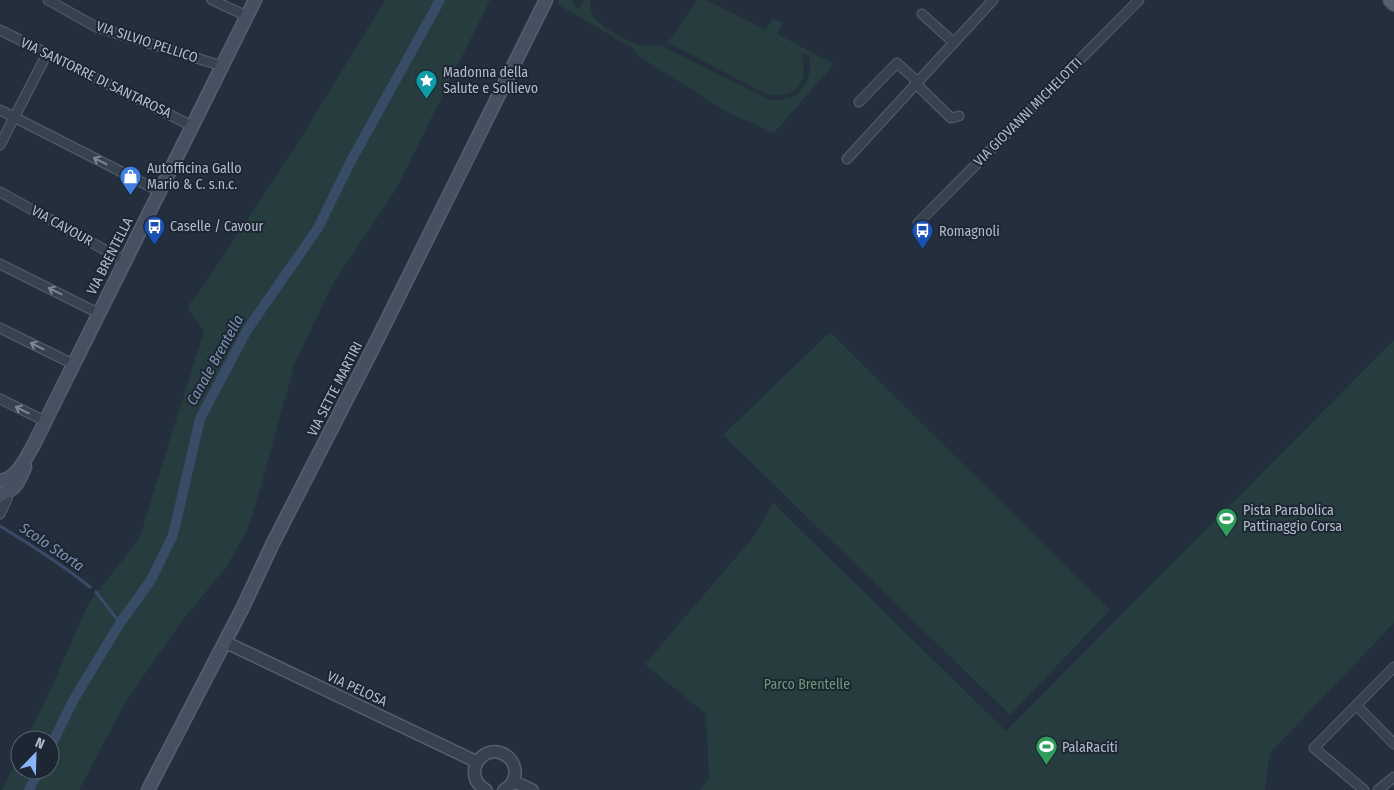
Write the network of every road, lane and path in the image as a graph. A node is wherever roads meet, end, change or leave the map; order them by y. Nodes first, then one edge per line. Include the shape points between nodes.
1 (48, 0) edge
2 (212, 0) edge
3 (255, 0) edge
4 (546, 0) edge
5 (993, 0) edge
6 (1139, 0) edge
7 (1390, 0) edge
8 (1394, 4) edge
9 (922, 14) dead end
10 (247, 16) junction
11 (0, 30) edge
12 (954, 43) junction
13 (47, 54) junction
14 (222, 66) junction
15 (917, 83) junction
16 (859, 102) dead end
17 (0, 110) edge
18 (959, 116) dead end
19 (15, 118) junction
20 (192, 126) junction
21 (0, 145) edge
22 (847, 159) dead end
23 (159, 191) junction
24 (0, 192) edge
25 (918, 223) dead end
26 (125, 260) junction
27 (0, 264) edge
28 (98, 313) junction
29 (0, 328) edge
30 (73, 364) junction
31 (0, 399) edge
32 (45, 421) junction
33 (33, 446) junction
34 (2, 488) edge
35 (1, 511) edge
36 (225, 642) junction
37 (1394, 667) edge
38 (1357, 706) junction
39 (1394, 744) edge
40 (477, 762) junction
41 (1394, 777) edge
42 (513, 781) junction
43 (148, 790) edge
44 (484, 790) edge
45 (504, 790) edge
46 (532, 790) edge
47 (1364, 790) edge
48 (1378, 790) edge

1 - 14 street, VIA SILVIO PELLICO via 96,27
2 - 10 street
3 - 10 main road, VIA BRENTELLA
4 - 36 main road, VIA SETTE MARTIRI
5 - 12 street
6 - 25 street, VIA GIOVANNI MICHELOTTI
7 - 8 main road
9 - 12 street
10 - 14 main road, VIA BRENTELLA
11 - 13 street, VIA SANTORRE DI SANTAROSA
12 - 15 street
13 - 19 street
13 - 20 street, VIA SANTORRE DI SANTAROSA
14 - 20 main road, VIA BRENTELLA
15 - 16 street via 897,63
15 - 18 street via 951,118
15 - 22 street
17 - 19 street
19 - 21 street
23 -> 19 street
20 - 23 main road, VIA BRENTELLA
23 - 26 main road, VIA BRENTELLA
24 - 26 street, VIA CAVOUR
26 - 28 main road, VIA BRENTELLA
28 -> 27 street
28 - 30 main road, VIA BRENTELLA
30 -> 29 street
30 - 32 main road, VIA BRENTELLA
32 -> 31 street
32 - 33 main road, VIA BRENTELLA
33 - 34 main road via 13,475 4,481
33 - 34 main road via 15,488
34 - 35 street via 7,500
36 - 40 street, VIA PELOSA
36 - 43 main road, VIA SETTE MARTIRI
37 - 38 street
38 - 39 street
38 - 47 street via 1314,748
40 - 42 street via 486,754 503,754 513,763
40 - 44 street via 474,770
41 - 48 street
42 - 45 street
42 - 46 street

